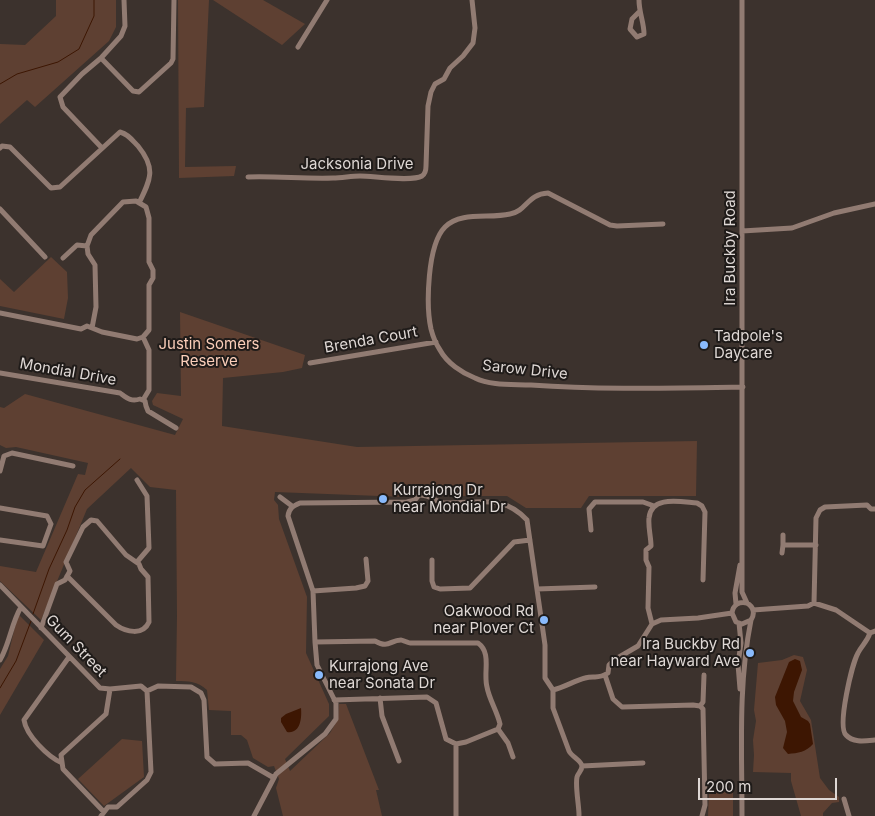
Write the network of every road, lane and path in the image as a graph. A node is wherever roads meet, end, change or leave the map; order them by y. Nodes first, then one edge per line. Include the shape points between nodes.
1 (124, 0) edge
2 (174, 0) edge
3 (327, 0) edge
4 (472, 0) edge
5 (639, 0) edge
6 (742, 0) edge
7 (639, 12) dead end
8 (298, 47) dead end
9 (101, 58) junction
10 (0, 148) edge
11 (102, 148) junction
12 (248, 177) dead end
13 (139, 202) junction
14 (875, 204) edge
15 (0, 209) edge
16 (663, 224) dead end
17 (742, 230) junction
18 (86, 246) junction
19 (46, 256) dead end
20 (64, 258) dead end
21 (0, 313) edge
22 (92, 328) junction
23 (144, 337) junction
24 (436, 342) junction
25 (310, 363) dead end
26 (0, 373) edge
27 (743, 388) junction
28 (143, 400) junction
29 (176, 428) dead end
30 (74, 466) dead end
31 (0, 471) edge
32 (137, 480) dead end
33 (280, 496) dead end
34 (292, 506) junction
35 (654, 506) junction
36 (0, 508) edge
37 (875, 509) edge
38 (875, 515) edge
39 (591, 530) dead end
40 (783, 535) dead end
41 (0, 540) edge
42 (530, 540) junction
43 (783, 544) junction
44 (816, 545) junction
45 (782, 553) dead end
46 (742, 555) junction
47 (366, 559) dead end
48 (432, 560) dead end
49 (137, 562) junction
50 (67, 576) junction
51 (703, 580) dead end
52 (0, 585) edge
53 (595, 587) dead end
54 (537, 589) junction
55 (313, 590) junction
56 (747, 603) junction
57 (814, 603) junction
58 (736, 604) junction
59 (21, 607) junction
60 (753, 610) junction
61 (732, 613) junction
62 (751, 620) junction
63 (739, 623) junction
64 (652, 624) junction
65 (41, 628) junction
66 (872, 632) edge
67 (315, 642) junction
68 (69, 657) junction
69 (0, 658) edge
70 (605, 675) junction
71 (704, 675) dead end
72 (110, 689) junction
73 (553, 690) junction
74 (147, 691) junction
75 (380, 698) junction
76 (334, 700) junction
77 (700, 706) junction
78 (741, 719) junction
79 (498, 730) junction
80 (875, 740) edge
81 (456, 744) junction
82 (513, 757) dead end
83 (399, 761) dead end
84 (62, 763) junction
85 (643, 763) dead end
86 (582, 766) junction
87 (274, 778) junction
88 (844, 799) dead end
89 (103, 814) edge
90 (254, 816) edge
91 (456, 816) edge
92 (579, 816) edge
93 (702, 816) edge
94 (742, 816) edge
95 (849, 816) edge

1 - 9 street via 121,36
2 - 9 street via 173,59 139,92 133,91
3 - 8 street
4 - 12 street, Jacksonia Drive via 473,43 431,92 426,172 421,176
5 - 7 street
6 - 17 street, Ira Buckby Road
9 - 11 street via 60,97 63,107
10 - 11 street via 10,147 51,188 60,187
11 - 13 street via 120,132 127,134 147,157 152,171
13 - 18 street via 123,202 91,235
13 - 23 street via 146,207 149,218 149,262 153,270 149,285 149,330
14 - 17 street via 834,213 792,228
15 - 19 street
16 - 24 street, Sarow Drive via 610,225 548,193 538,193 523,208 511,214 460,218 450,223 437,236 430,260 431,330
17 - 27 street, Ira Buckby Road
18 - 20 street via 77,245
18 - 22 street via 95,265 96,307
21 - 22 street via 81,329
22 - 23 street via 137,339
23 - 28 street via 149,350 149,390
24 - 25 street, Brenda Court
24 - 27 street, Sarow Drive via 442,353 458,368 477,379 492,382 569,388
26 - 28 street, Mondial Drive via 120,393 134,401
27 - 46 street, Ira Buckby Road
28 - 29 street via 148,411
30 - 31 street via 12,454 4,456
32 - 49 street via 147,496 150,548
33 - 34 street
34 - 42 street via 300,503 407,502 419,495 428,495 442,503 505,504 517,509 526,520
34 - 55 street via 288,516
35 - 39 street via 644,502 595,502 589,509
35 - 51 street via 660,502 697,503 702,506 705,512
35 - 64 street via 649,517 651,546 646,550 648,608
36 - 41 street via 47,516 51,524 44,546
37 - 38 street
37 - 44 street via 867,505 820,510 816,518
40 - 43 street
42 - 48 street via 514,542 470,588 434,587
42 - 54 street
43 - 44 street
43 - 45 street
44 - 57 street
46 - 56 street, Ira Buckby Road via 742,592
46 - 58 street, Ira Buckby Road
47 - 55 street via 368,581 365,586
49 - 50 street via 126,555 97,521 91,520 83,527 66,562 70,571
49 - 50 street via 148,577 149,622 142,631 125,631 116,625
50 - 65 street via 57,584
52 - 59 street, Gum Street
53 - 54 street
54 - 73 street via 545,645 545,678
55 - 67 street
56 - 58 street
56 - 60 street
57 - 60 street
57 - 66 street via 836,610
58 - 61 street
59 - 65 street, Gum Street
59 - 69 street
60 - 62 street
61 - 63 street
61 - 64 street via 661,620
62 - 63 street
62 - 78 street via 744,663
63 - 78 street
64 - 70 street via 638,646 614,660
65 - 68 street, Gum Street
66 - 80 street via 858,654 842,711 842,730 855,741
67 - 76 street via 317,664
67 - 79 street via 375,641 382,645 402,640 410,643 478,643 487,653 487,688 499,718
68 - 72 street, Gum Street via 100,688
68 - 84 street via 24,720 25,730 53,759
70 - 73 street via 583,678
70 - 77 street via 613,699 622,706
71 - 77 street
72 - 74 street, Gum Street via 141,686
72 - 84 street via 106,714 61,755
73 - 86 street via 556,716 572,756
74 - 87 street via 158,686 191,686 201,693 204,700 207,758 215,764 248,763
74 - 89 street via 151,772 147,780 117,807 108,807
75 - 76 street
75 - 81 street via 427,697 436,703 446,738
75 - 83 street via 382,716
76 - 87 street via 336,719 325,734
77 - 93 street via 703,709 705,785
78 - 94 street
79 - 81 street
79 - 82 street
81 - 91 street
84 - 89 street via 63,769
85 - 86 street
86 - 92 street via 577,777
87 - 90 street
88 - 95 street

